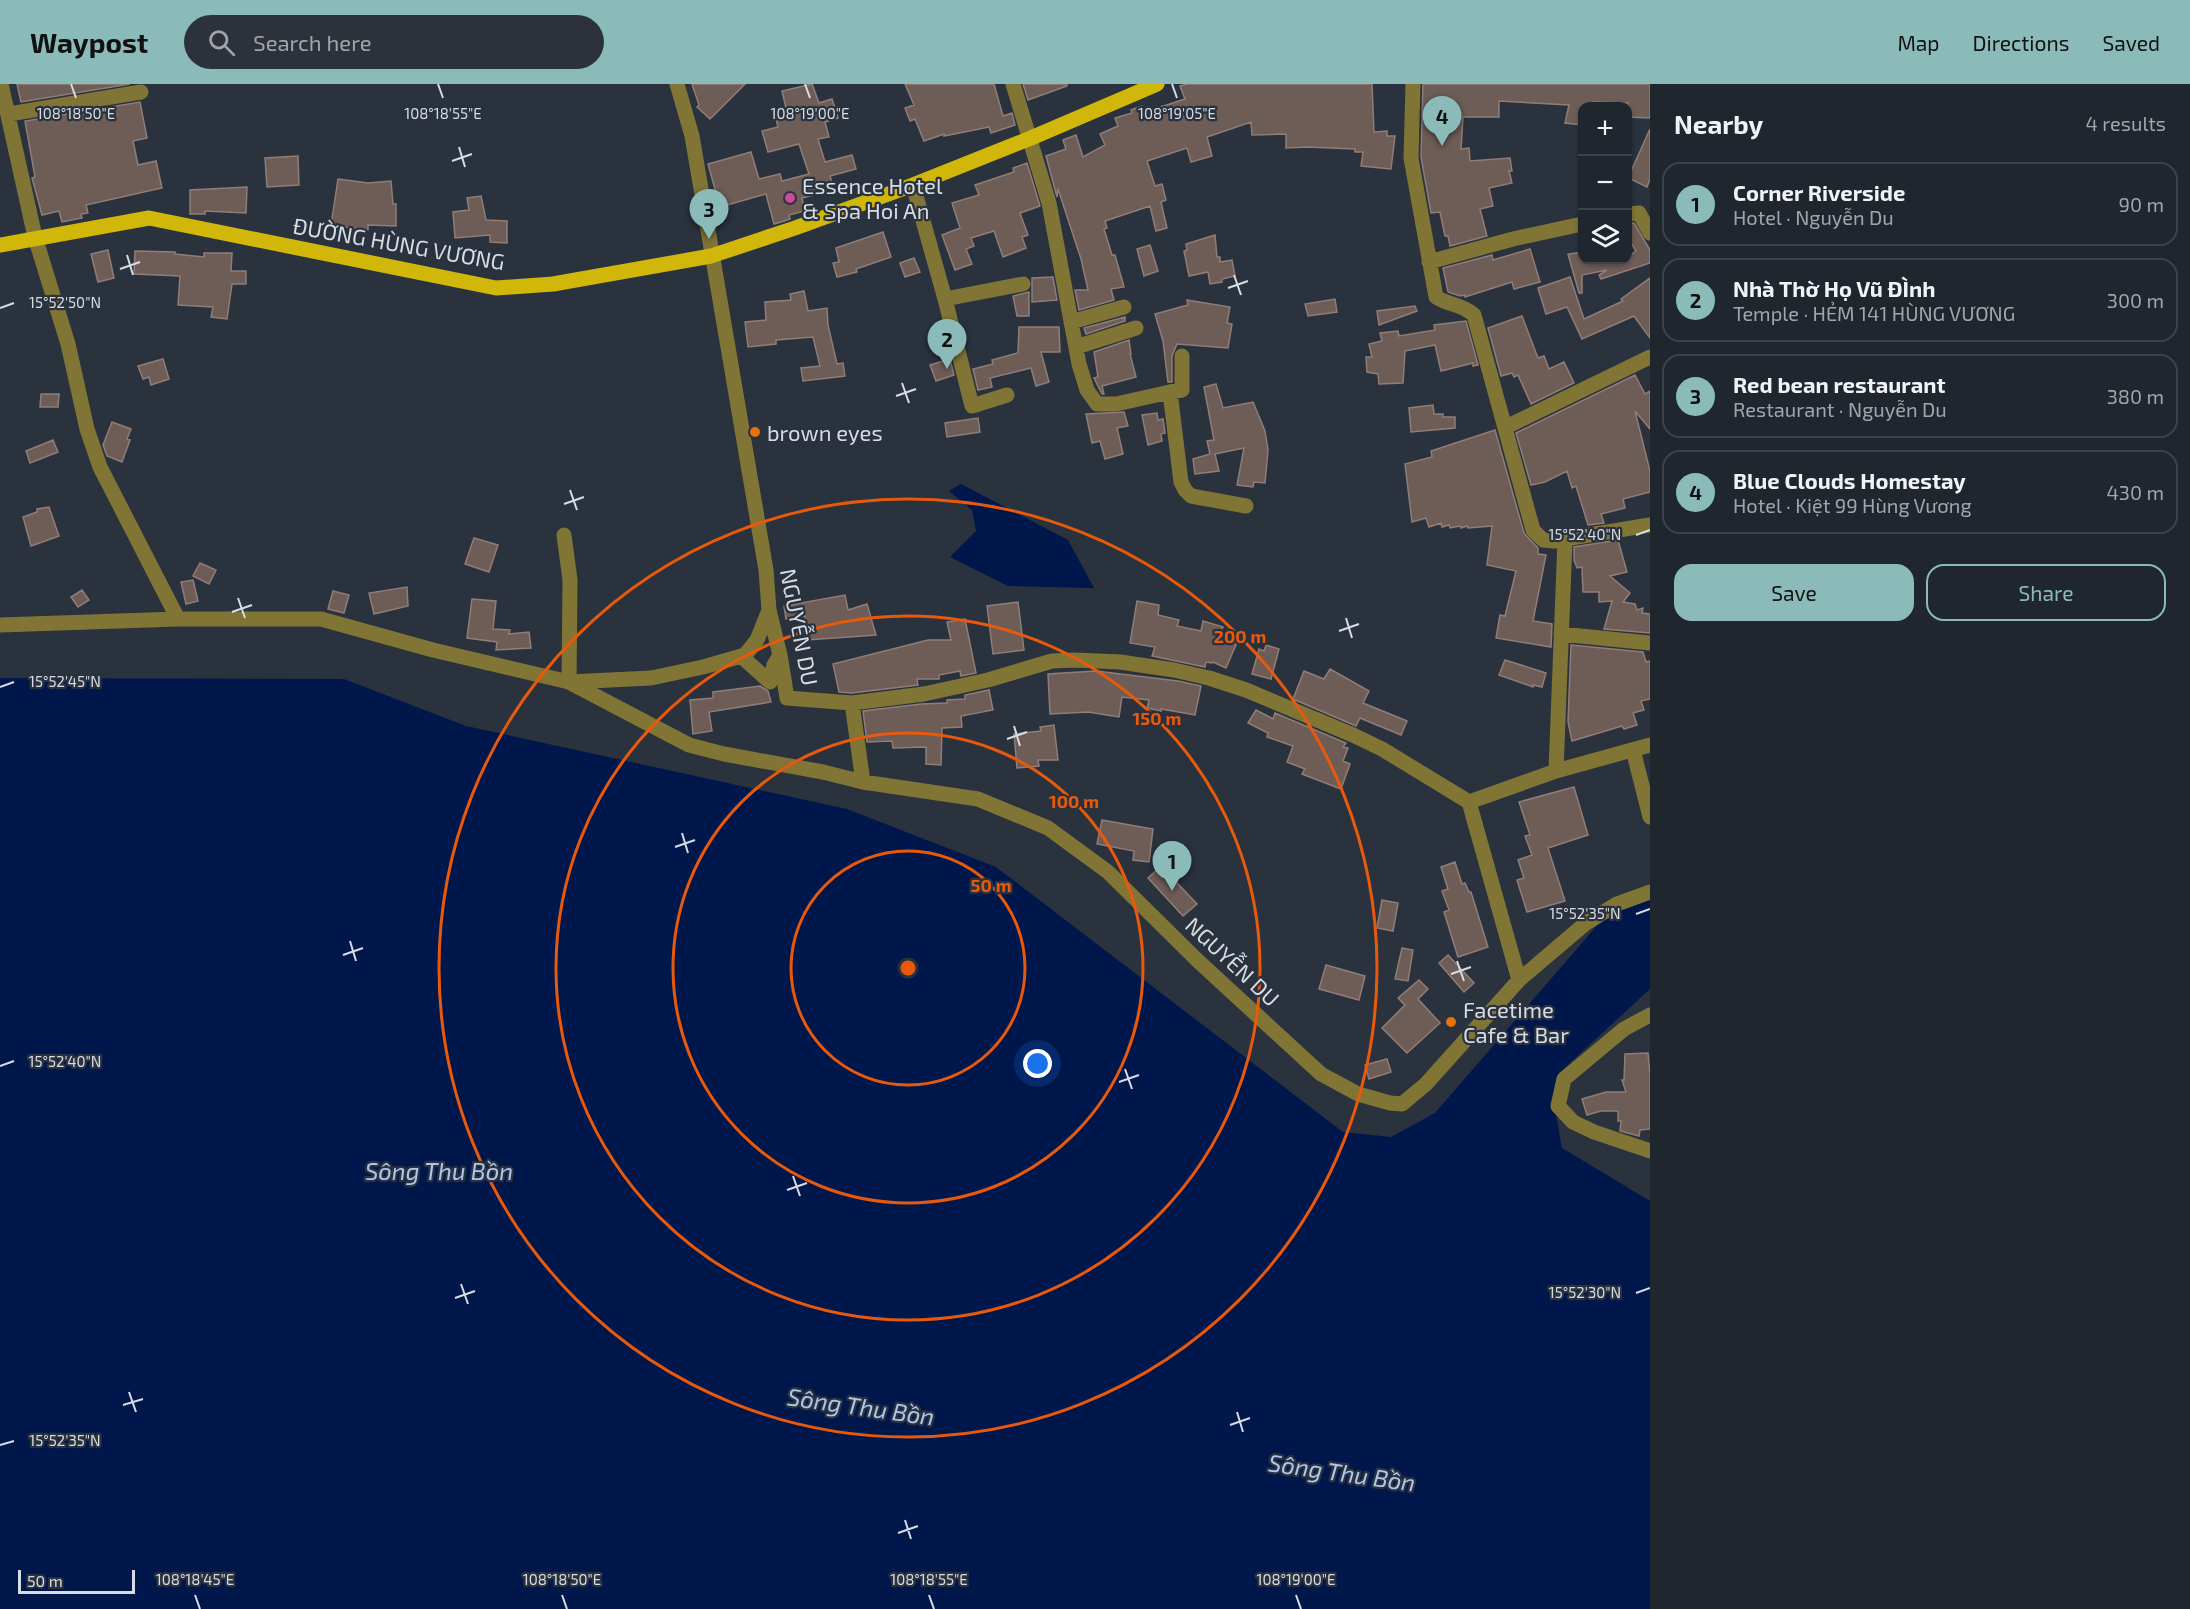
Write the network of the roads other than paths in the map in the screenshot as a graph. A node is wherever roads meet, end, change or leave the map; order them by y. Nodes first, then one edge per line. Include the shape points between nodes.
1 (1, 84) edge
2 (677, 84) edge
3 (1013, 84) edge
4 (1157, 84) edge
5 (1413, 84) edge
6 (141, 92) dead end
7 (9, 114) junction
8 (1031, 138) junction
9 (913, 185) junction
10 (1632, 214) edge
11 (1578, 225) edge
12 (1650, 233) edge
13 (35, 237) junction
14 (0, 245) edge
15 (711, 256) junction
16 (1429, 262) junction
17 (1023, 284) dead end
18 (945, 299) junction
19 (1124, 307) dead end
20 (1071, 322) junction
21 (1136, 328) dead end
22 (1076, 347) junction
23 (1182, 356) dead end
24 (1650, 357) edge
25 (1170, 392) junction
26 (1007, 395) dead end
27 (1506, 427) junction
28 (1246, 506) dead end
29 (1650, 525) edge
30 (564, 535) dead end
31 (1564, 540) junction
32 (769, 610) junction
33 (178, 619) junction
34 (0, 626) edge
35 (1561, 634) junction
36 (1650, 643) edge
37 (780, 655) junction
38 (741, 656) junction
39 (569, 682) junction
40 (852, 703) junction
41 (1650, 745) edge
42 (1633, 750) junction
43 (1556, 771) junction
44 (863, 782) junction
45 (1470, 802) junction
46 (1650, 817) edge
47 (1650, 892) edge
48 (1519, 980) junction
49 (1650, 1015) edge
50 (1650, 1151) edge

1 - 7 street
2 - 15 street, NGUYỄN DU via 692,136
3 - 8 street
4 - 8 main road, ĐƯỜNG HÙNG VƯƠNG
5 - 16 street via 1411,158
6 - 7 street
7 - 13 street
8 - 9 main road, ĐƯỜNG HÙNG VƯƠNG
8 - 20 street via 1050,203
9 - 15 main road, ĐƯỜNG HÙNG VƯƠNG
9 - 18 street
10 - 12 street via 1639,213
11 - 16 street
13 - 14 main road, ĐƯỜNG HÙNG VƯƠNG
13 - 15 main road, ĐƯỜNG HÙNG VƯƠNG via 149,218 496,288 553,284
13 - 33 street via 100,467
15 - 32 street, NGUYỄN DU via 766,570
16 - 27 street via 1436,297 1464,306 1474,315
17 - 18 street
18 - 26 street via 972,406
19 - 20 street
20 - 22 street
21 - 22 street
22 - 25 street via 1087,390 1097,404 1116,404
23 - 25 street via 1182,390
24 - 27 street
25 - 28 street via 1185,490 1191,496
27 - 31 street via 1533,530 1543,540
29 - 31 street
30 - 39 street via 570,580
31 - 35 street
32 - 37 street, NGUYỄN DU
32 - 38 street via 757,640
33 - 34 street
33 - 39 street via 321,619
35 - 36 street
35 - 43 street
37 - 38 street via 770,682
37 - 40 street, NGUYỄN DU via 787,698
38 - 39 street via 651,678
39 - 44 street via 689,745
40 - 44 street
40 - 45 street via 924,694 1052,661 1120,662 1209,678 1246,690 1382,749
41 - 42 street
42 - 43 street
42 - 46 street
43 - 45 street
44 - 48 street, NGUYỄN DU via 978,800 1048,828 1108,872 1321,1074 1358,1094 1402,1104 1426,1084
45 - 48 street
47 - 48 street, NGUYỄN DU via 1617,903 1586,923
49 - 50 street via 1624,1029 1564,1079 1558,1106 1573,1122

